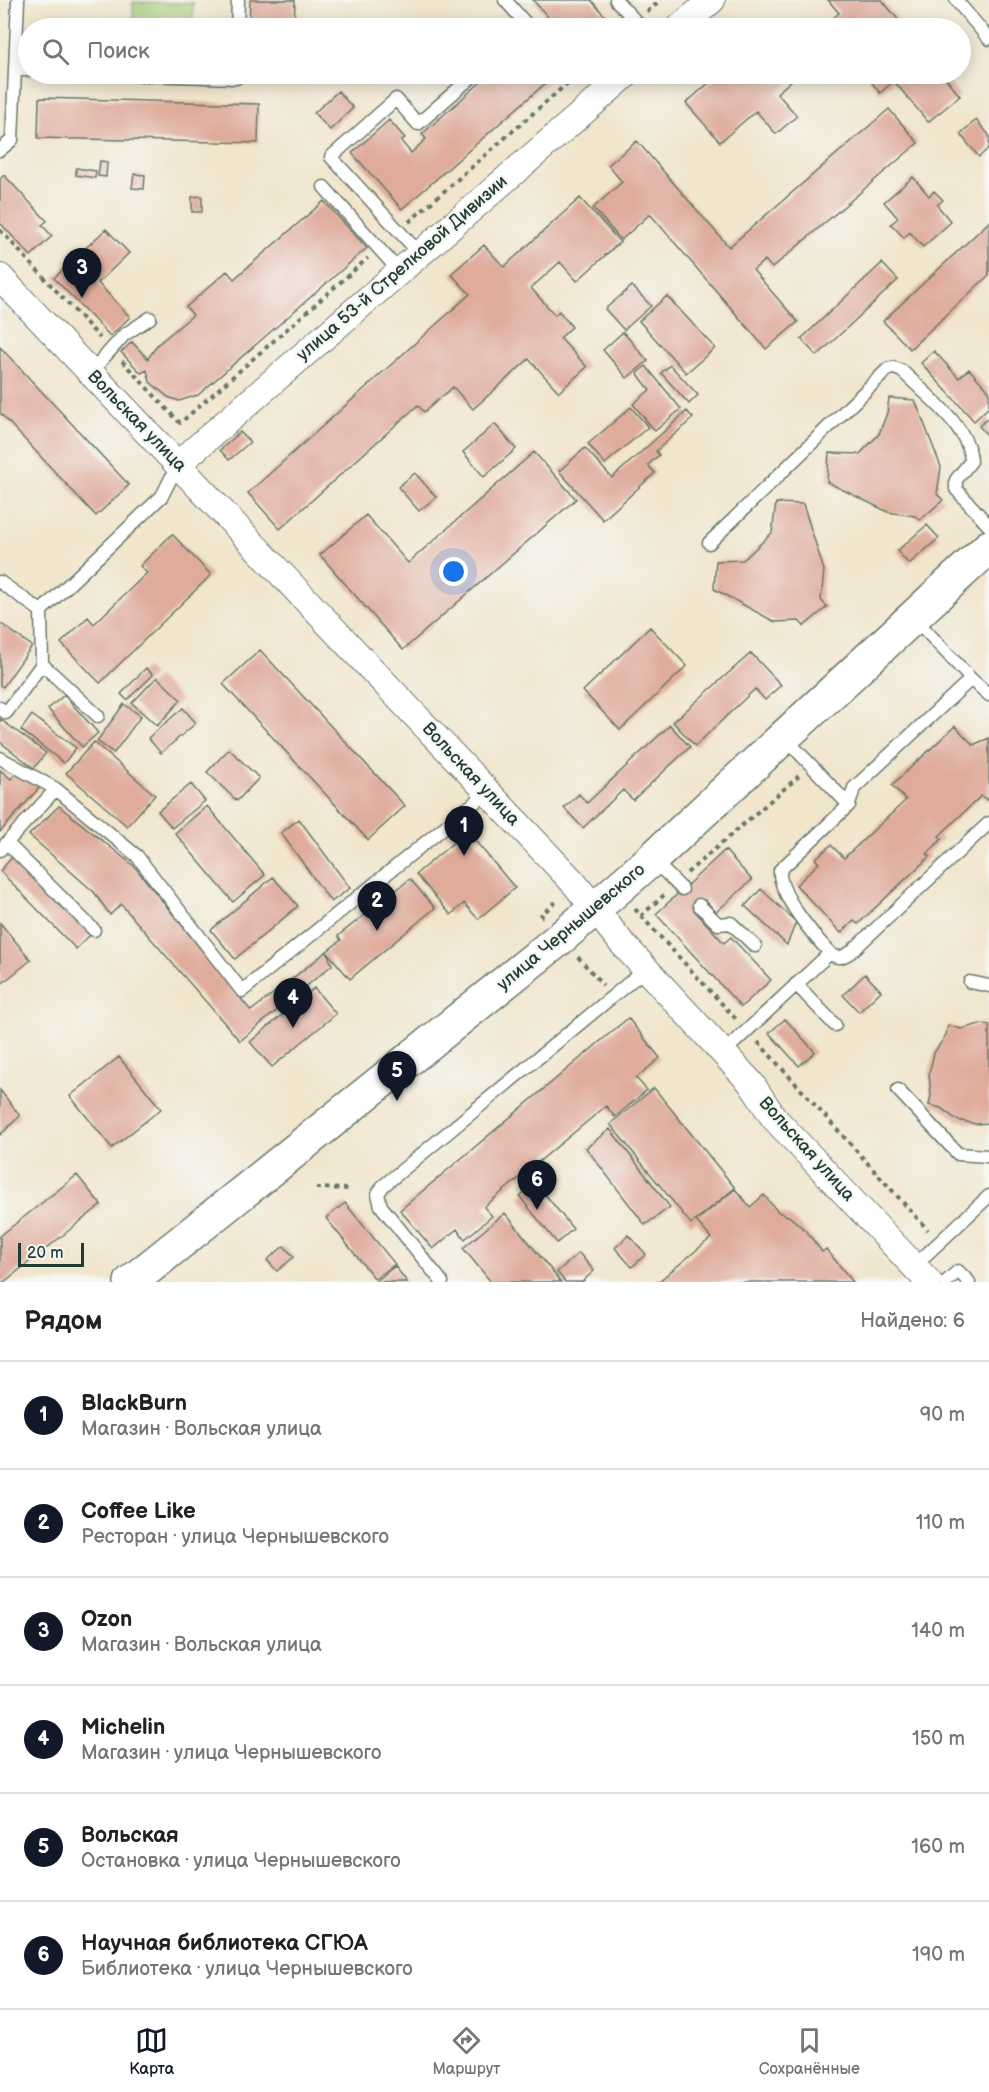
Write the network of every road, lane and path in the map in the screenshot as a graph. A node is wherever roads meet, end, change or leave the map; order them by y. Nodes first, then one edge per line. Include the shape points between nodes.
1 (18, 0) edge
2 (238, 0) edge
3 (505, 0) edge
4 (616, 0) edge
5 (661, 0) edge
6 (712, 0) edge
7 (956, 0) edge
8 (648, 11) dead end
9 (19, 18) edge
10 (237, 18) edge
11 (521, 18) edge
12 (633, 18) edge
13 (691, 18) edge
14 (989, 39) edge
15 (20, 84) edge
16 (464, 84) edge
17 (615, 84) edge
18 (0, 150) edge
19 (324, 187) dead end
20 (0, 230) edge
21 (418, 253) junction
22 (399, 271) junction
23 (0, 277) edge
24 (150, 318) dead end
25 (112, 350) junction
26 (90, 372) junction
27 (180, 423) dead end
28 (178, 464) junction
29 (989, 526) edge
30 (709, 543) dead end
31 (989, 547) edge
32 (0, 582) edge
33 (41, 611) junction
34 (913, 617) junction
35 (42, 664) junction
36 (971, 679) junction
37 (989, 695) edge
38 (0, 708) edge
39 (98, 716) dead end
40 (784, 737) junction
41 (0, 758) edge
42 (56, 789) junction
43 (489, 791) junction
44 (849, 806) junction
45 (989, 823) edge
46 (3, 846) edge
47 (652, 859) junction
48 (682, 889) dead end
49 (699, 905) dead end
50 (596, 909) junction
51 (641, 916) dead end
52 (94, 930) dead end
53 (755, 946) dead end
54 (830, 953) junction
55 (646, 968) junction
56 (970, 982) dead end
57 (796, 984) junction
58 (989, 986) edge
59 (835, 1025) dead end
60 (747, 1031) junction
61 (723, 1053) junction
62 (898, 1090) dead end
63 (988, 1156) edge
64 (316, 1188) dead end
65 (352, 1189) dead end
66 (989, 1196) edge
67 (939, 1242) junction
68 (921, 1274) edge
69 (130, 1282) edge
70 (442, 1282) edge
71 (946, 1282) edge
72 (969, 1282) edge

1 - 9 lane
2 - 10 lane
3 - 11 lane
4 - 12 lane
5 - 8 path
6 - 13 street
7 - 14 lane
15 - 18 lane via 12,140
16 - 21 lane via 418,124 396,99 331,157
17 - 21 street, улица 53-й Стрелковой Дивизии
19 - 22 lane
20 - 25 path
21 - 22 street, улица 53-й Стрелковой Дивизии
22 - 28 street, улица 53-й Стрелковой Дивизии
23 - 26 street, Вольская улица
24 - 25 lane via 124,335
25 - 26 lane
25 - 27 path
26 - 28 street, Вольская улица
28 - 33 lane via 162,496
28 - 43 street, Вольская улица
29 - 30 lane via 956,489 956,480 972,461 958,430 903,371 894,368 888,369
31 - 34 main road, улица Чернышевского
32 - 33 lane
33 - 35 lane
34 - 36 lane
34 - 40 main road, улица Чернышевского
35 - 38 lane via 6,713
35 - 39 lane
36 - 37 lane
36 - 44 lane via 854,788
40 - 44 lane
40 - 47 main road, улица Чернышевского
41 - 42 lane
42 - 43 lane via 137,856 242,990
42 - 46 lane
43 - 50 street, Вольская улица
44 - 54 lane via 780,870 782,884 809,931
45 - 54 lane via 851,952 842,958
46 - 52 lane
47 - 48 lane
47 - 50 main road, улица Чернышевского
49 - 53 lane via 718,924 731,923
50 - 55 street, Вольская улица
50 - 69 main road, улица Чернышевского
51 - 60 path
54 - 57 lane
55 - 61 street, Вольская улица
55 - 70 lane via 383,1186 378,1194 381,1206
56 - 58 lane
57 - 59 lane
57 - 60 lane
60 - 61 lane
60 - 67 path
61 - 68 street, Вольская улица via 751,1083 774,1118
62 - 63 lane via 958,1154
64 - 65 path
66 - 67 lane
67 - 68 lane
71 - 72 lane via 958,1271

